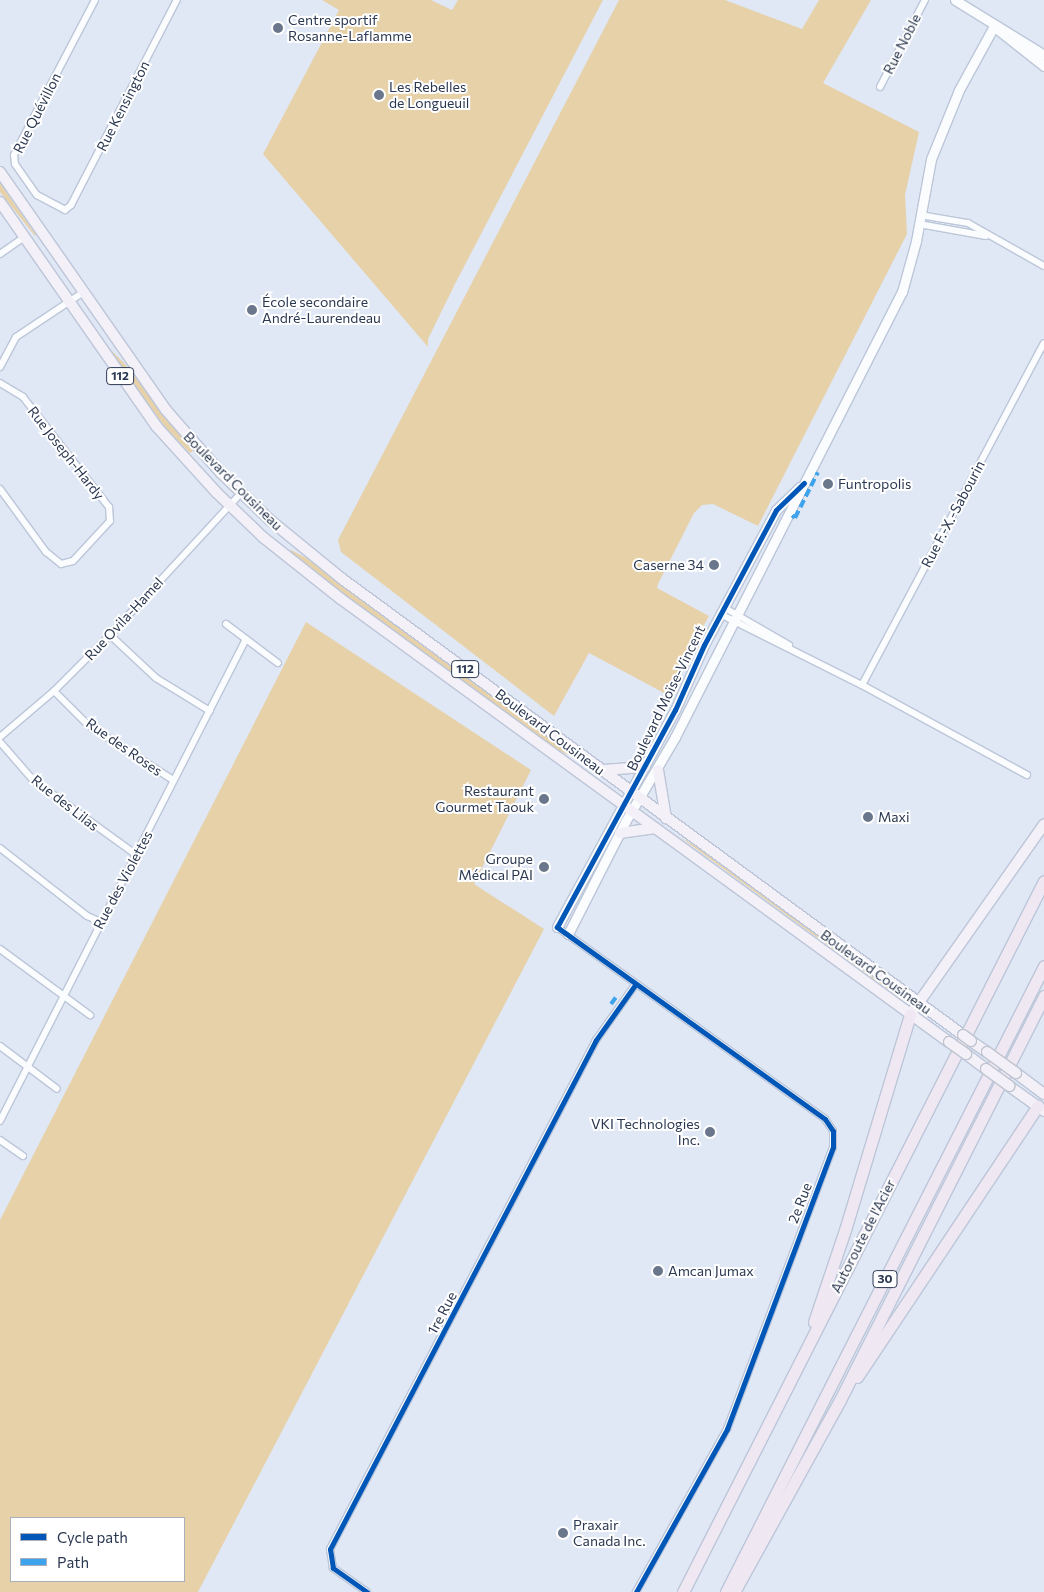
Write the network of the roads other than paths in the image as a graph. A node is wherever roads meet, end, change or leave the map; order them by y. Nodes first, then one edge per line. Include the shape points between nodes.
1 (95, 0) edge
2 (177, 0) edge
3 (925, 0) edge
4 (954, 0) edge
5 (994, 26) junction
6 (1044, 55) edge
7 (1044, 66) edge
8 (880, 88) dead end
9 (0, 172) edge
10 (0, 202) edge
11 (66, 210) joint
12 (919, 220) junction
13 (24, 238) junction
14 (0, 254) edge
15 (1044, 266) edge
16 (82, 293) junction
17 (69, 302) junction
18 (1044, 343) edge
19 (0, 367) edge
20 (0, 383) edge
21 (804, 483) junction
22 (0, 489) edge
23 (241, 493) junction
24 (229, 506) junction
25 (723, 611) junction
26 (736, 618) junction
27 (226, 624) dead end
28 (110, 635) junction
29 (246, 639) junction
30 (278, 663) dead end
31 (862, 685) junction
32 (54, 691) junction
33 (210, 711) junction
34 (0, 737) edge
35 (0, 742) edge
36 (645, 767) junction
37 (603, 770) junction
38 (658, 770) junction
39 (1027, 775) dead end
40 (173, 780) junction
41 (630, 792) junction
42 (640, 799) junction
43 (622, 804) junction
44 (632, 811) junction
45 (666, 818) junction
46 (1044, 824) edge
47 (654, 828) junction
48 (620, 833) junction
49 (0, 848) edge
50 (138, 856) junction
51 (1044, 881) edge
52 (101, 922) junction
53 (558, 927) joint
54 (568, 934) junction
55 (0, 949) edge
56 (1044, 966) edge
57 (635, 985) junction
58 (64, 993) junction
59 (1044, 996) edge
60 (917, 1001) junction
61 (90, 1015) dead end
62 (910, 1015) junction
63 (0, 1046) edge
64 (29, 1067) junction
65 (57, 1089) dead end
66 (1044, 1095) edge
67 (1041, 1109) edge
68 (0, 1121) edge
69 (0, 1140) edge
70 (23, 1156) dead end
71 (800, 1362) junction
72 (840, 1400) junction
73 (367, 1592) edge
74 (636, 1592) edge
75 (683, 1592) edge
76 (726, 1592) edge
77 (734, 1592) edge

1 - 11 street, Rue Quévillon via 14,155 16,164 37,195
2 - 11 street, Rue Kensington
3 - 8 street, Rue Noble
4 - 5 street
5 - 6 street
5 - 7 street
5 - 12 street, Boulevard Moïse-Vincent via 959,90 936,144 926,176
9 - 16 main road, Boulevard Cousineau / 112
10 - 13 main road, Boulevard Cousineau / 112
12 - 15 street via 968,223
12 - 21 street, Boulevard Moïse-Vincent via 902,292
13 - 14 street
13 - 17 main road, Boulevard Cousineau / 112
16 - 17 street
16 - 23 main road, Boulevard Cousineau / 112 via 166,410
17 - 19 street via 16,337
17 - 24 main road, Boulevard Cousineau / 112 via 157,426
18 - 31 street, Rue F.-X.-Sabourin
20 - 22 street, Rue Joseph-Hardy via 23,397 109,507 110,521 73,561 61,564 46,552
21 - 25 street, Boulevard Moïse-Vincent via 776,510
21 - 26 street, Boulevard Moïse-Vincent
23 - 24 street, Rue Ovila-Hamel
23 - 37 main road, Boulevard Cousineau / 112 via 323,564
24 - 28 street, Rue Ovila-Hamel
24 - 43 main road, Boulevard Cousineau / 112 via 316,580
25 - 26 street
25 - 36 street, Boulevard Moïse-Vincent
26 - 31 street
26 - 38 street, Boulevard Moïse-Vincent
27 - 29 street
28 - 32 street, Rue Ovila-Hamel
28 - 33 street via 156,678
29 - 30 street
29 - 33 street, Rue des Violettes
31 - 39 street
32 - 34 street, Rue Ovila-Hamel
32 - 40 street, Rue des Roses via 88,725
33 - 40 street, Rue des Violettes
35 - 50 street, Rue des Lilas via 33,780
36 - 37 main road
36 - 41 street, Boulevard Moïse-Vincent
37 - 41 main road, Boulevard Cousineau / 112
38 - 42 street, Boulevard Moïse-Vincent
38 - 45 main road
40 - 50 street, Rue des Violettes
41 - 42 main road, Boulevard Cousineau / 112
41 - 43 street, Boulevard Moïse-Vincent
42 - 44 street, Boulevard Moïse-Vincent
42 - 45 main road, Boulevard Cousineau / 112
43 - 44 main road, Boulevard Cousineau / 112
43 - 53 street, Boulevard Moïse-Vincent
44 - 47 main road, Boulevard Cousineau / 112
44 - 48 street, Boulevard Moïse-Vincent
45 - 60 main road, Boulevard Cousineau / 112
46 - 60 main road
47 - 48 main road
47 - 62 main road, Boulevard Cousineau / 112
48 - 54 street, Boulevard Moïse-Vincent
49 - 52 street via 87,916
50 - 52 street, Rue des Violettes
51 - 71 highway, Autoroute de l'Acier
52 - 58 street, Rue des Violettes
53 - 54 street, 2e Rue
54 - 57 street, 2e Rue
55 - 58 street
56 - 76 highway, 30
57 - 73 street, 1re Rue via 596,1040 330,1549 333,1568
57 - 74 street, 2e Rue via 825,1119 833,1131 833,1148 726,1429
58 - 61 street
58 - 64 street, Rue des Violettes
59 - 72 highway
60 - 62 main road
60 - 66 main road, Boulevard Cousineau / 112, bridge
62 - 67 main road, Boulevard Cousineau / 112, bridge
62 - 71 highway via 845,1230
63 - 64 street
64 - 65 street
64 - 68 street, Rue des Violettes
66 - 67 main road
67 - 72 highway
69 - 70 street
71 - 75 highway, Autoroute de l'Acier
72 - 77 highway

